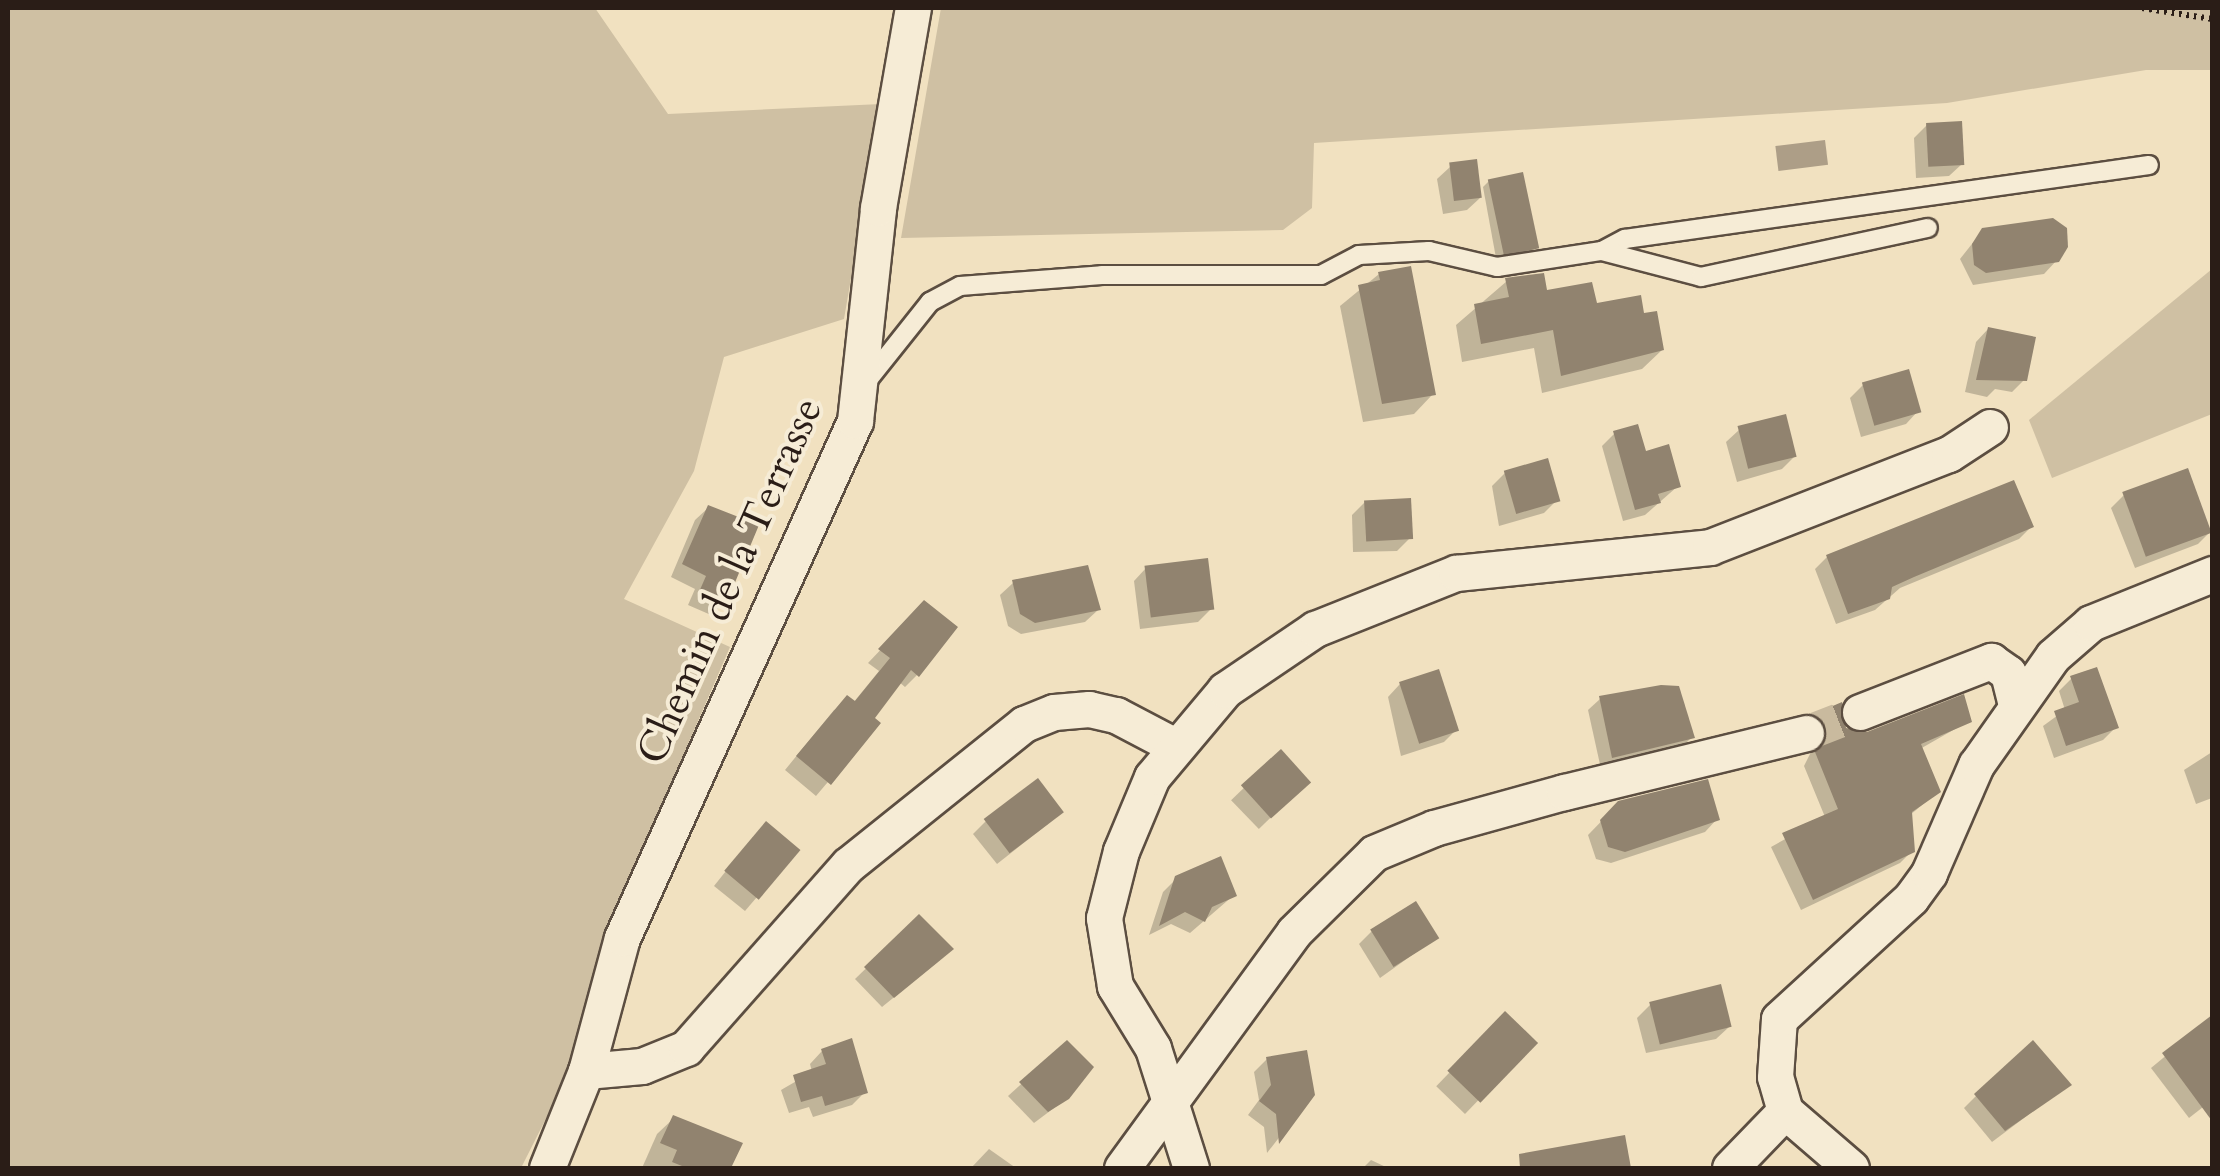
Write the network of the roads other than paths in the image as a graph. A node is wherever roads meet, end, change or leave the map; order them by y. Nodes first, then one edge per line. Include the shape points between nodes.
1 (914, 8) edge
2 (2149, 165) dead end
3 (1928, 228) dead end
4 (1602, 251) junction
5 (861, 389) junction
6 (1990, 426) dead end
7 (2212, 574) edge
8 (2015, 702) junction
9 (1860, 712) tunnel mouth
10 (1806, 733) tunnel mouth
11 (1173, 745) junction
12 (586, 1071) junction
13 (1168, 1106) junction
14 (1785, 1110) junction
15 (547, 1168) edge
16 (1122, 1168) edge
17 (1191, 1168) edge
18 (1730, 1168) edge
19 (1851, 1168) edge

1 - 5 street, Chemin de la Terrasse via 878,208
2 - 4 lane via 1625,239
3 - 4 lane via 1701,278
4 - 5 lane via 1498,267 1429,251 1359,255 1321,275 1102,274 960,286 943,290 916,317
5 - 12 street, Chemin de la Terrasse via 845,450 622,938
6 - 11 street via 1950,454 1710,547 1456,573 1349,615 1255,668
7 - 8 street via 2091,623
8 - 9 street via 2008,673 1991,661
8 - 14 street via 1911,898 1778,1019 1775,1076
10 - 13 street via 1434,828 1374,853 1304,922
11 - 12 street via 1116,715 1089,709 1024,724 848,865 686,1048 642,1066
11 - 13 street via 1121,851 1104,918 1115,986 1153,1048
12 - 15 street, Chemin de la Terrasse
13 - 16 street
13 - 17 street
14 - 18 street
14 - 19 street

